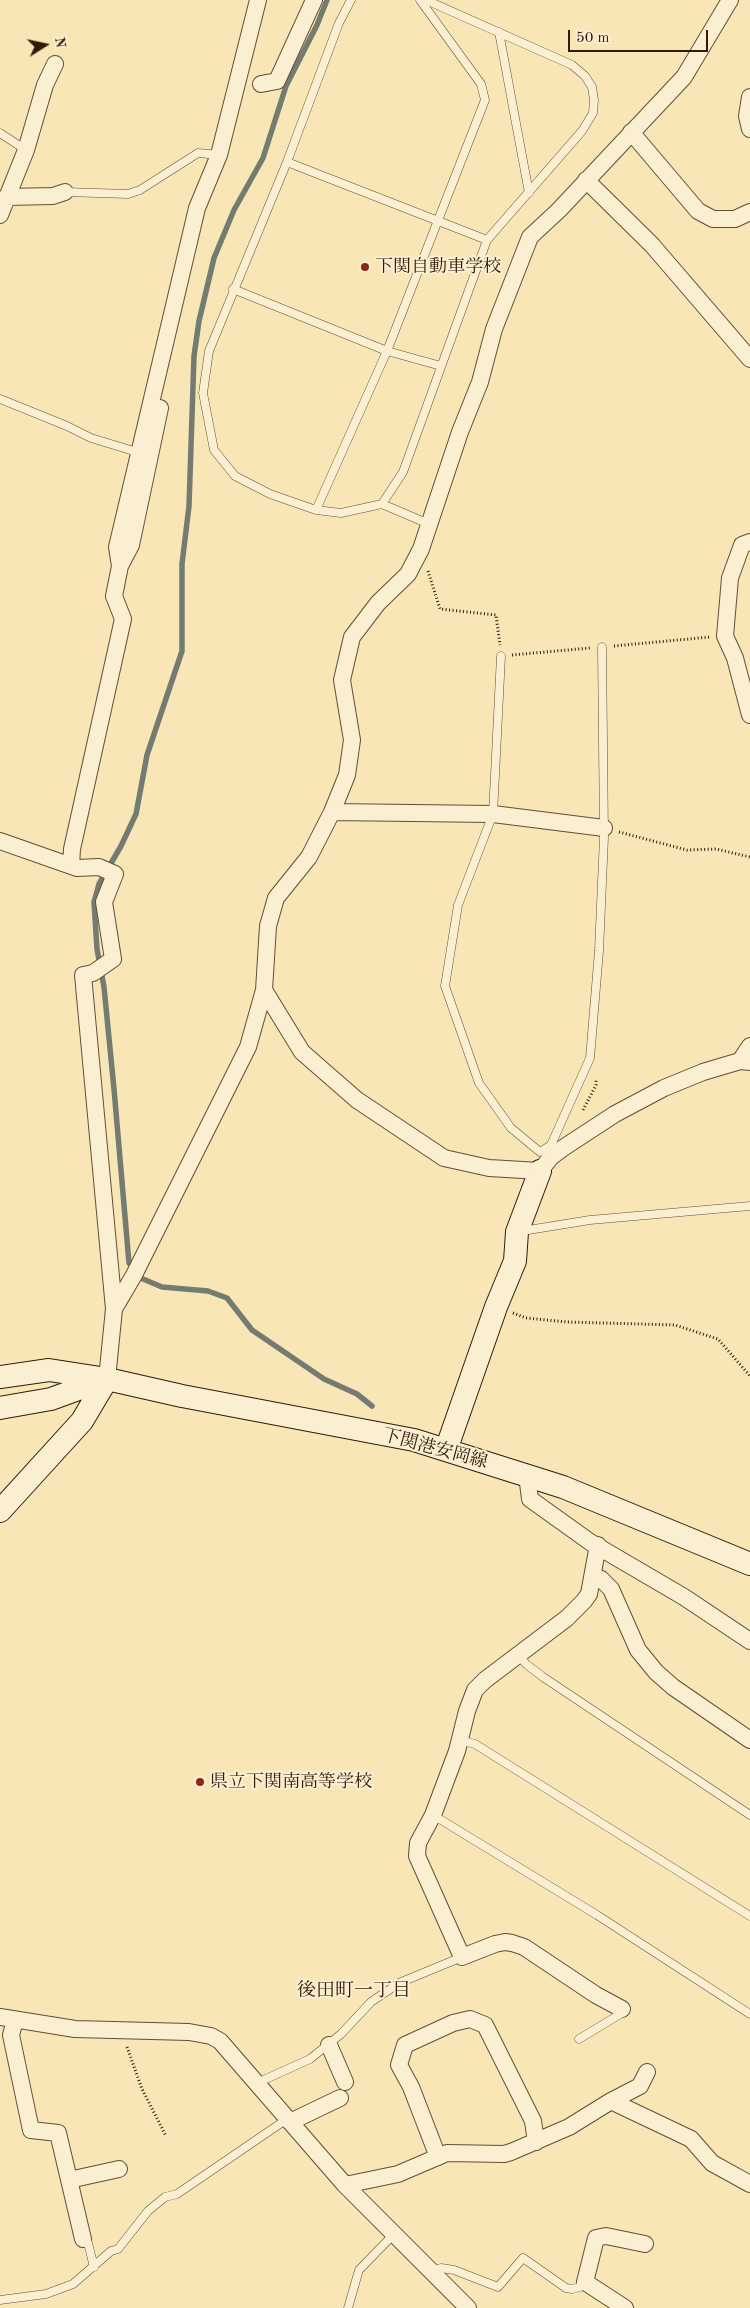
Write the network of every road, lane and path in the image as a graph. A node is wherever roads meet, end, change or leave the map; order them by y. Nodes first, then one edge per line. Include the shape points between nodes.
1 (258, 0) edge
2 (314, 0) edge
3 (351, 0) edge
4 (420, 0) edge
5 (426, 0) edge
6 (730, 0) edge
7 (499, 32) junction
8 (55, 64) dead end
9 (261, 84) dead end
10 (750, 97) edge
11 (750, 129) edge
12 (631, 132) junction
13 (0, 133) edge
14 (26, 150) junction
15 (219, 155) junction
16 (287, 162) junction
17 (586, 180) junction
18 (65, 192) joint
19 (529, 193) junction
20 (6, 198) junction
21 (750, 212) edge
22 (0, 215) edge
23 (437, 220) junction
24 (487, 240) junction
25 (233, 289) junction
26 (387, 351) junction
27 (161, 359) junction
28 (750, 359) edge
29 (441, 366) junction
30 (0, 399) edge
31 (138, 452) junction
32 (382, 504) junction
33 (316, 510) junction
34 (430, 524) junction
35 (750, 542) edge
36 (421, 549) junction
37 (120, 566) junction
38 (725, 636) junction
39 (602, 647) junction
40 (501, 656) junction
41 (750, 715) edge
42 (332, 812) junction
43 (493, 814) junction
44 (604, 828) junction
45 (0, 841) edge
46 (750, 857) edge
47 (70, 865) junction
48 (264, 990) junction
49 (750, 1046) edge
50 (745, 1061) edge
51 (540, 1171) junction
52 (750, 1206) edge
53 (517, 1232) junction
54 (496, 1306) junction
55 (114, 1309) junction
56 (750, 1376) edge
57 (0, 1377) edge
58 (107, 1379) junction
59 (0, 1408) edge
60 (446, 1450) junction
61 (527, 1475) junction
62 (0, 1511) edge
63 (598, 1545) junction
64 (750, 1564) edge
65 (593, 1576) junction
66 (750, 1642) edge
67 (518, 1654) junction
68 (460, 1740) junction
69 (750, 1740) edge
70 (750, 1814) edge
71 (433, 1815) junction
72 (750, 1916) edge
73 (462, 1957) junction
74 (622, 2009) joint
75 (750, 2014) edge
76 (7, 2018) edge
77 (122, 2030) junction
78 (579, 2039) dead end
79 (328, 2046) junction
80 (647, 2072) dead end
81 (257, 2083) junction
82 (610, 2101) junction
83 (289, 2121) junction
84 (166, 2136) dead end
85 (536, 2142) junction
86 (438, 2157) junction
87 (118, 2169) dead end
88 (69, 2180) junction
89 (750, 2184) edge
90 (345, 2185) junction
91 (394, 2234) junction
92 (82, 2239) joint
93 (645, 2244) dead end
94 (94, 2267) junction
95 (432, 2272) junction
96 (585, 2282) junction
97 (0, 2300) edge
98 (348, 2308) edge
99 (468, 2308) edge
100 (625, 2308) edge

1 - 15 street
2 - 9 street via 277,81
3 - 16 lane via 339,23
4 - 23 lane via 481,84 485,100
5 - 7 lane
6 - 12 street via 684,77
7 - 19 lane
7 - 19 lane via 572,65 592,87 592,113 582,131
8 - 14 street via 45,85
10 - 11 street via 747,116
12 - 17 street
12 - 21 street via 698,211 713,219 735,219
13 - 14 lane
14 - 20 street
15 - 18 lane via 198,153 140,190 128,194
15 - 27 street via 197,208
16 - 23 lane
16 - 25 lane
17 - 28 street via 652,245
17 - 34 street via 530,237 494,329 480,382
18 - 20 street via 53,196
19 - 24 lane
20 - 22 street
23 - 24 lane
23 - 26 lane
24 - 29 lane
25 - 26 lane
25 - 33 lane via 209,351 203,393 214,450 235,476 270,494
26 - 29 lane
26 - 33 lane
27 - 31 street
27 - 37 street via 170,361 131,545
29 - 32 lane via 403,472
30 - 31 lane via 90,438
31 - 37 street via 117,547
32 - 33 lane via 340,513
32 - 34 lane
34 - 36 street
35 - 38 street via 742,546 730,578
36 - 40 path via 440,609 496,615
36 - 42 street via 408,574 378,603 352,638 342,680 352,740 347,775
37 - 47 street via 114,596 123,619
38 - 39 path
38 - 41 street via 735,658
39 - 40 path
39 - 44 lane
40 - 43 lane
42 - 43 street
42 - 48 street via 310,857 276,898 268,926
43 - 44 street
43 - 44 lane via 458,905 445,986 479,1083 511,1128 540,1152 551,1145 590,1058
44 - 46 path via 687,850 716,848
45 - 47 street
47 - 55 street via 115,874 104,902 113,959 93,973 83,975
48 - 51 street via 302,1052 389,1123 444,1158 489,1168
48 - 55 street via 248,1047 238,1069
49 - 50 street
50 - 51 street via 703,1072 615,1114 551,1157
51 - 53 main road
52 - 53 lane via 590,1220
53 - 54 main road via 515,1261
54 - 56 path via 526,1318 676,1325 718,1339
54 - 60 main road
55 - 58 street
57 - 58 main road, 下関港安岡線 via 49,1370
58 - 59 main road via 51,1399
58 - 60 main road, 下関港安岡線 via 414,1440
58 - 62 main road via 82,1421
60 - 61 main road, 下関港安岡線
61 - 63 street via 530,1499
61 - 64 main road, 下関港安岡線 via 594,1499
63 - 65 street
63 - 66 street
65 - 67 street via 588,1594 576,1610
65 - 69 street via 611,1589 638,1650 656,1672
67 - 68 street via 475,1690
67 - 70 lane via 543,1677
68 - 71 street
68 - 72 lane via 475,1744
71 - 73 street via 418,1843 417,1856
71 - 75 lane
73 - 74 street via 494,1944 512,1943 524,1947
73 - 79 lane via 399,1983 371,2002
74 - 78 lane via 622,2013
76 - 77 street via 75,2029
76 - 88 street via 31,2130 58,2133
77 - 81 street via 189,2032 210,2036 226,2046
77 - 84 path via 142,2089
79 - 81 lane via 310,2060
79 - 83 street via 343,2090
80 - 82 street via 640,2086
81 - 83 street
82 - 85 street via 569,2127
82 - 89 street via 691,2139 712,2163
83 - 90 street
83 - 94 lane via 184,2189 165,2197 148,2211 118,2249 111,2251
85 - 86 street via 504,2154 446,2153
85 - 86 street via 533,2121 485,2025 470,2019 405,2044 399,2065
86 - 90 street via 398,2174
87 - 88 street
88 - 92 street
90 - 91 street
91 - 95 street
91 - 98 lane via 359,2270
92 - 94 lane via 88,2243
93 - 96 street via 606,2236 596,2238
94 - 97 lane via 62,2289
95 - 96 lane via 441,2268 454,2270 498,2288 523,2258 566,2288 580,2287
95 - 99 street
96 - 100 street

